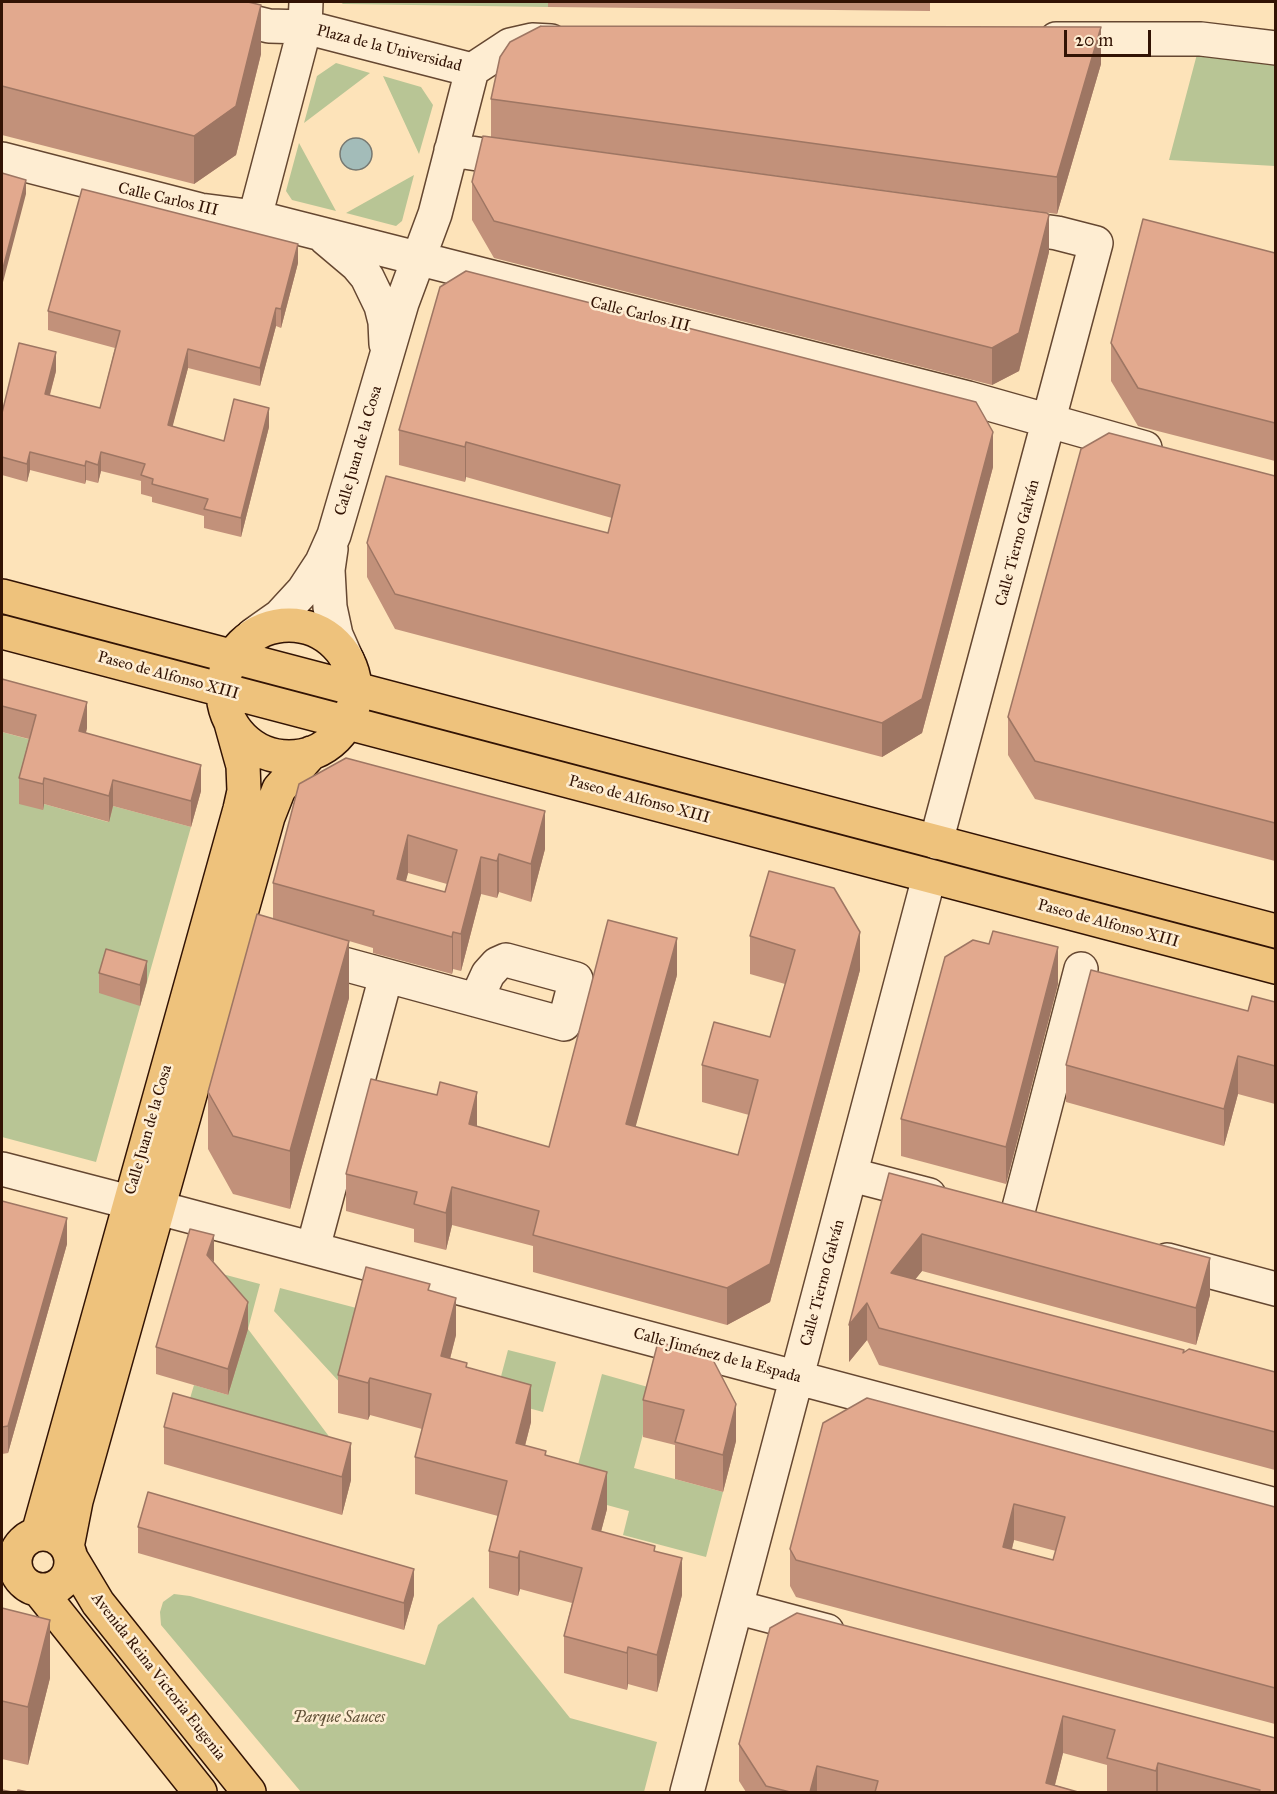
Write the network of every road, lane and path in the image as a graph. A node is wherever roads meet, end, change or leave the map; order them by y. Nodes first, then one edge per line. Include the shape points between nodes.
1 (169, 2) edge
2 (305, 14) edge
3 (1023, 40) edge
4 (575, 41) edge
5 (1275, 48) edge
6 (472, 70) junction
7 (452, 150) junction
8 (2, 159) edge
9 (555, 165) edge
10 (255, 217) junction
11 (975, 222) edge
12 (309, 231) junction
13 (418, 259) junction
14 (384, 367) junction
15 (1057, 424) junction
16 (1177, 457) edge
17 (334, 536) junction
18 (2, 596) edge
19 (2, 632) edge
20 (242, 646) junction
21 (351, 676) junction
22 (223, 691) junction
23 (231, 723) junction
24 (347, 723) junction
25 (311, 753) junction
26 (936, 842) junction
27 (929, 877) junction
28 (1275, 931) edge
29 (258, 941) junction
30 (1275, 967) edge
31 (1081, 969) dead end
32 (387, 976) junction
33 (476, 1000) dead end
34 (2, 1168) edge
35 (852, 1174) junction
36 (144, 1205) junction
37 (1016, 1219) junction
38 (1050, 1228) edge
39 (313, 1248) junction
40 (1140, 1253) edge
41 (1275, 1289) edge
42 (798, 1377) junction
43 (76, 1501) junction
44 (1275, 1505) edge
45 (17, 1549) edge
46 (69, 1552) junction
47 (39, 1590) junction
48 (98, 1603) junction
49 (736, 1608) junction
50 (853, 1638) edge
51 (200, 1792) edge
52 (249, 1792) edge
53 (687, 1792) edge

1 - 2 street via 269,26
2 - 6 street, Plaza de la Universidad
2 - 10 street, Plaza de la Universidad
3 - 5 street via 1201,39
4 - 6 street via 521,42 502,49
6 - 7 street, Plaza de la Universidad
7 - 9 street
7 - 13 street, Plaza de la Universidad
8 - 10 street, Calle Carlos III via 200,210
10 - 12 street, Calle Carlos III
11 - 15 street, Calle Tierno Galván via 1057,233 1096,243
12 - 13 street, Calle Carlos III
12 - 14 street, Calle Juan de la Cosa via 340,248 374,290 385,322
13 - 14 street, Calle Juan de la Cosa
13 - 15 street, Calle Carlos III via 957,395
14 - 17 street, Calle Juan de la Cosa
15 - 16 street, Calle Carlos III
15 - 26 street, Calle Tierno Galván
17 - 20 street, Calle Juan de la Cosa via 303,591 280,616
17 - 21 street, Calle Juan de la Cosa via 328,570 329,597 336,636
18 - 20 main road
19 - 22 main road, Paseo de Alfonso XIII
20 - 21 main road
20 - 21 main road via 278,626 301,626 332,641
20 - 22 main road
21 - 24 main road
21 - 26 main road
22 - 23 main road, Calle Juan de la Cosa
22 - 24 main road, Paseo de Alfonso XIII
23 - 25 main road via 245,740 265,752 288,757
23 - 36 main road, Calle Juan de la Cosa via 243,766 244,791
24 - 25 main road via 338,736
24 - 27 main road, Paseo de Alfonso XIII
25 - 29 main road, Calle Juan de la Cosa via 288,777 273,803
26 - 28 main road
27 - 30 main road, Paseo de Alfonso XIII
27 - 35 street, Calle Tierno Galván
29 - 32 street
29 - 36 main road, Calle Juan de la Cosa
31 - 37 street
32 - 33 street
32 - 39 street
34 - 36 street, Calle Jiménez de la Espada
35 - 37 street
35 - 42 street, Calle Tierno Galván
36 - 39 street, Calle Jiménez de la Espada
36 - 43 main road, Calle Juan de la Cosa
36 - 45 main road, Calle Juan de la Cosa via 39,1530
37 - 38 street
39 - 42 street, Calle Jiménez de la Espada
40 - 41 street
42 - 44 street, Calle Jiménez de la Espada
42 - 49 street, Calle Tierno Galván
43 - 46 main road, Calle Juan de la Cosa
43 - 48 main road via 78,1533
45 - 46 main road via 52,1536
45 - 47 main road via 16,1568 21,1578
46 - 47 main road via 70,1571 63,1582
46 - 48 main road, Avenida Reina Victoria Eugenia
47 - 51 main road
48 - 52 main road, Avenida Reina Victoria Eugenia
49 - 50 street
49 - 53 street, Calle Tierno Galván

